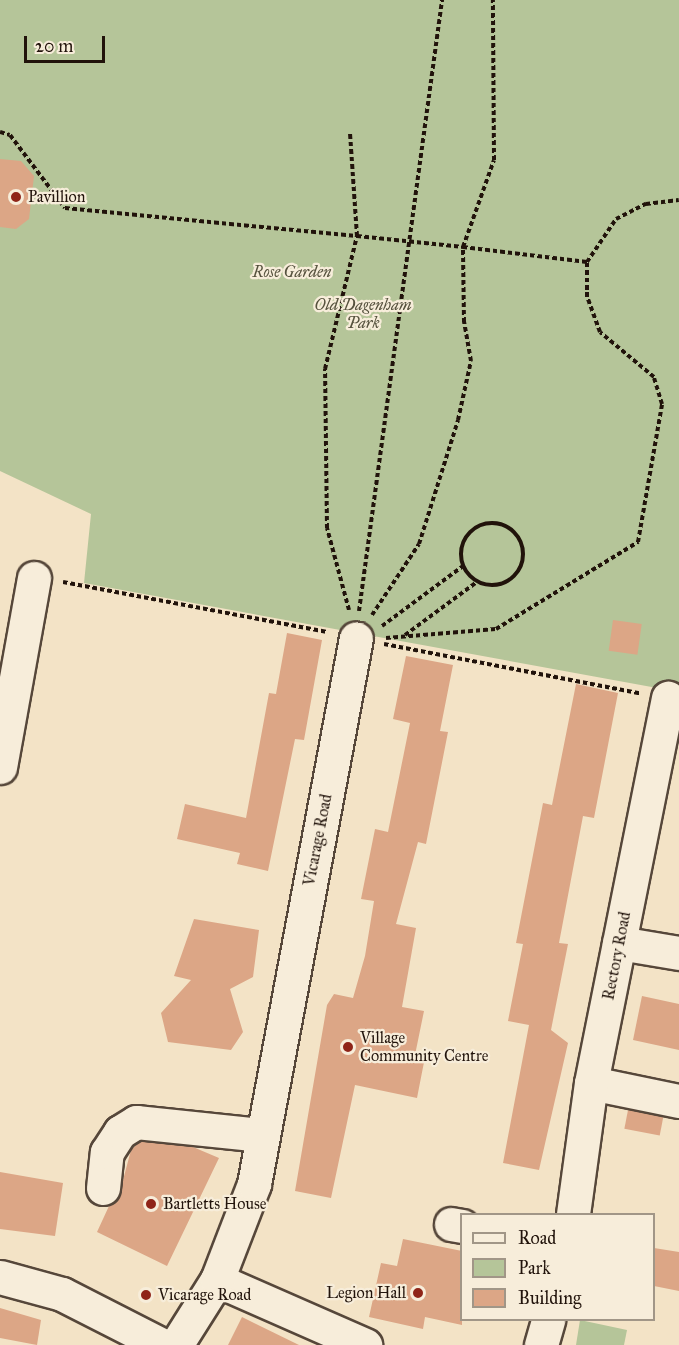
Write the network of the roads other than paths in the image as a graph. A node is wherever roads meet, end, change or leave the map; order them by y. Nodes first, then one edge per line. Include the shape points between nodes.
1 (34, 578) dead end
2 (360, 639) road end
3 (668, 698) dead end
4 (0, 767) edge
5 (619, 943) junction
6 (679, 953) edge
7 (591, 1083) junction
8 (679, 1101) edge
9 (262, 1135) junction
10 (103, 1188) dead end
11 (573, 1213) edge
12 (0, 1277) edge
13 (217, 1280) junction
14 (548, 1321) edge
15 (162, 1345) edge
16 (176, 1345) edge
17 (365, 1345) edge
18 (541, 1345) edge

1 - 4 street
2 - 9 street, Vicarage Road
3 - 5 street, Rectory Road
5 - 6 street
5 - 7 street, Rectory Road
7 - 8 street
7 - 11 street, Rectory Road
9 - 10 street via 136,1122 120,1132 107,1152
9 - 13 street, Vicarage Road via 254,1184
12 - 15 street via 62,1294
13 - 16 street, Vicarage Road
13 - 17 street
14 - 18 street

